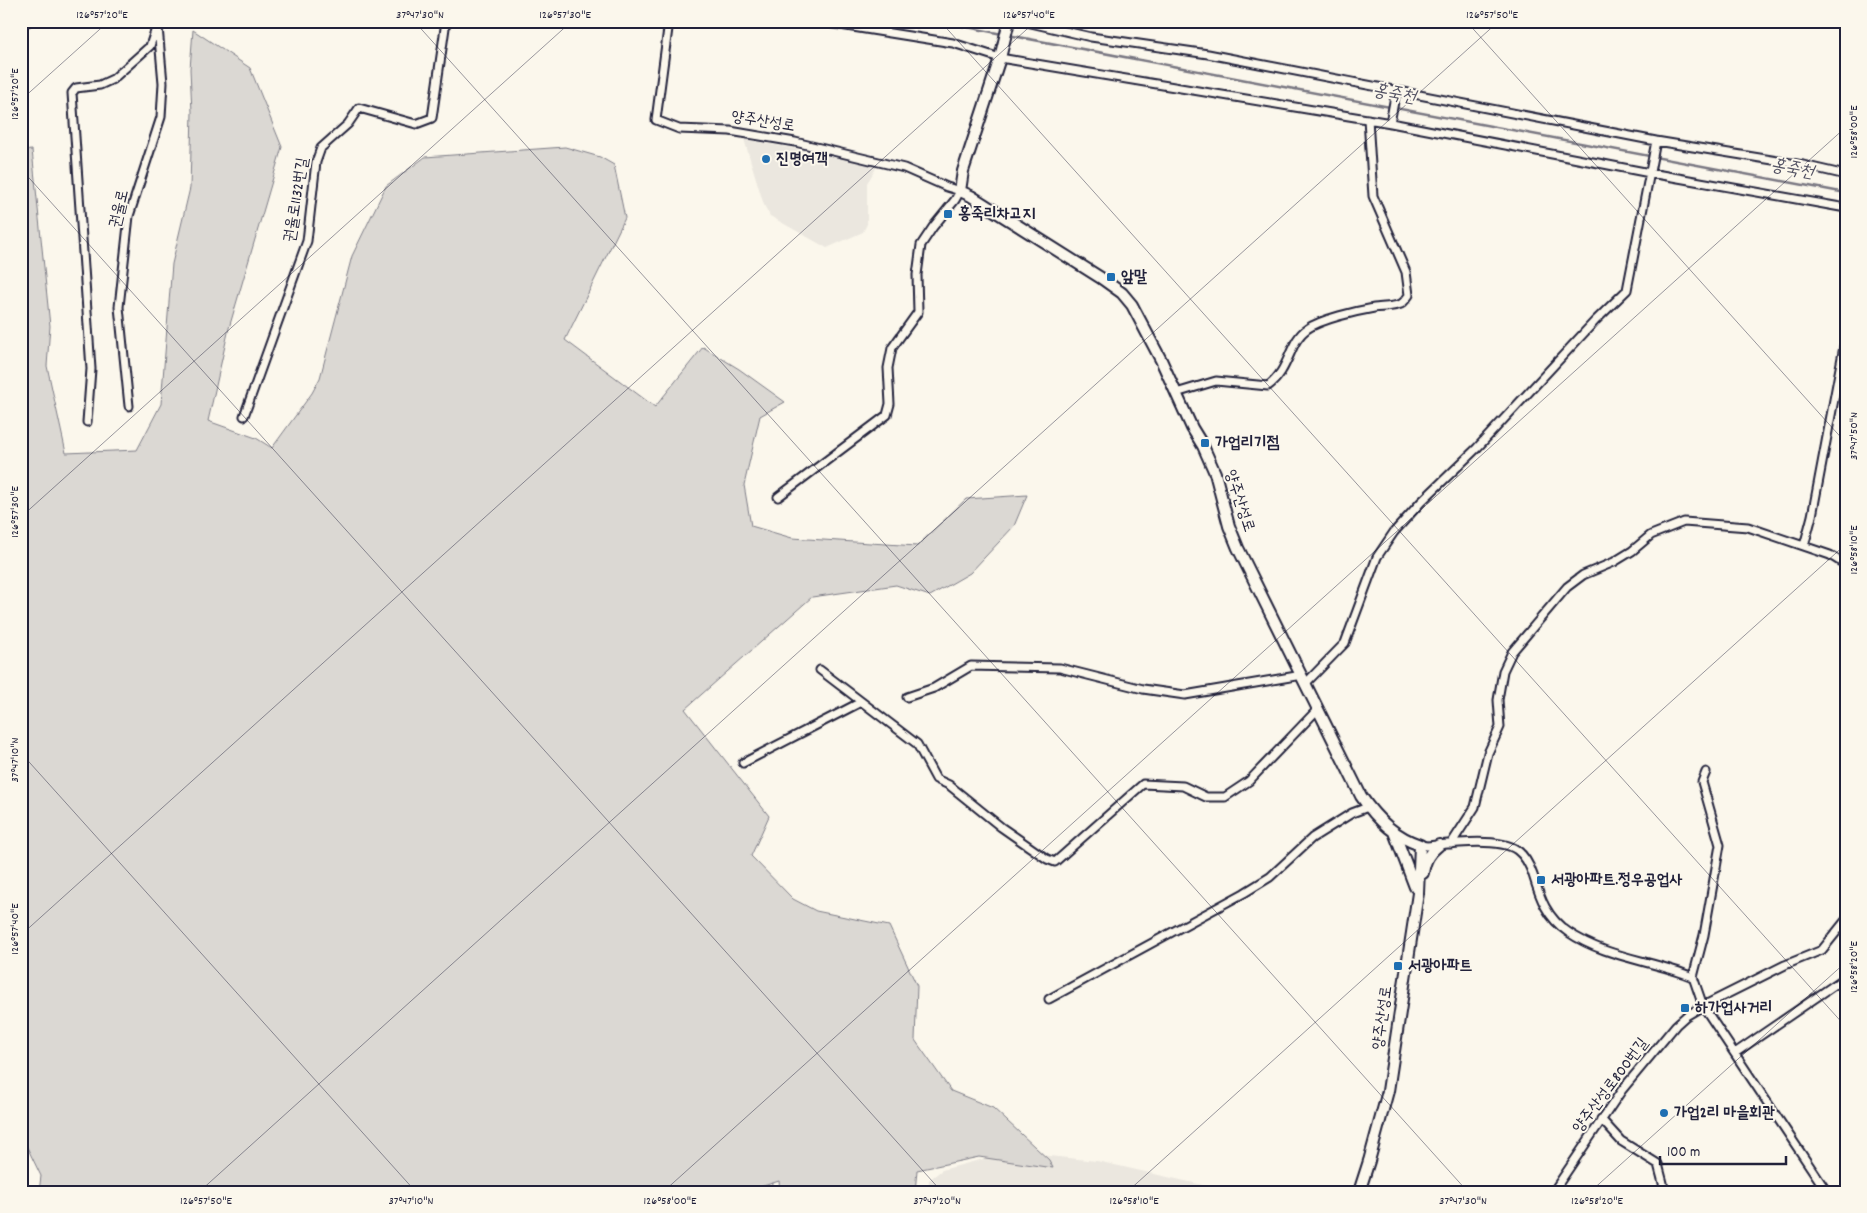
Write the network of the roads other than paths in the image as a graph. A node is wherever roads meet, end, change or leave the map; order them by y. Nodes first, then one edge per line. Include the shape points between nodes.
1 (29, 21) edge
2 (446, 21) edge
3 (669, 21) edge
4 (815, 21) edge
5 (1022, 21) edge
6 (158, 22) edge
7 (1008, 23) edge
8 (21, 26) edge
9 (1000, 58) junction
10 (1396, 91) junction
11 (1368, 119) junction
12 (1390, 123) junction
13 (1656, 141) junction
14 (1650, 174) junction
15 (1846, 175) edge
16 (960, 191) junction
17 (1846, 208) edge
18 (1846, 336) edge
19 (1176, 393) junction
20 (129, 406) dead end
21 (244, 416) dead end
22 (87, 422) dead end
23 (778, 497) dead end
24 (1804, 546) junction
25 (1846, 565) edge
26 (820, 670) dead end
27 (1304, 679) junction
28 (907, 697) dead end
29 (861, 702) junction
30 (1318, 709) junction
31 (743, 763) dead end
32 (1706, 772) dead end
33 (1368, 807) junction
34 (1394, 832) junction
35 (1451, 844) junction
36 (1420, 845) junction
37 (1439, 845) junction
38 (1418, 893) junction
39 (1846, 920) edge
40 (1693, 977) junction
41 (1846, 977) edge
42 (1049, 999) dead end
43 (1703, 1006) junction
44 (1735, 1052) junction
45 (1601, 1119) junction
46 (1359, 1192) edge
47 (1553, 1192) edge
48 (1664, 1192) edge
49 (1828, 1192) edge

1 - 8 street
2 - 21 street, 권율로1132번길 via 432,118 416,124 359,108 348,124 321,148 316,162 307,241
3 - 16 street, 양주산성로 via 656,120 679,129 730,131 813,146 904,168
4 - 9 street via 954,43
5 - 10 street via 1091,37 1208,54
6 - 20 street, 권율로 via 163,83 161,117 129,216 119,307
6 - 22 street via 150,46 113,79 100,85 76,88 72,93 91,369
7 - 9 street
9 - 11 street
9 - 16 street via 962,171
10 - 12 street
10 - 13 street
11 - 12 street
11 - 19 street via 1372,196 1406,272 1409,296 1402,304 1363,311 1306,329 1282,372 1268,386 1216,381
12 - 14 street
13 - 14 street
13 - 15 street
14 - 17 street
14 - 27 street via 1627,290 1394,532 1377,557 1345,643
16 - 19 street, 양주산성로 via 1072,258 1122,293 1132,305
16 - 23 street via 922,245 917,275 918,312 892,348 888,368 890,404 886,415
18 - 24 street
19 - 27 street, 양주산성로 via 1214,473 1238,548
24 - 25 street via 1830,555
24 - 35 street via 1748,527 1684,522 1650,534 1632,551 1583,575 1567,587 1512,652 1503,671 1498,700 1500,727 1488,753 1475,807
26 - 29 street
27 - 28 street via 1184,695 1143,689 1060,668 970,666 934,688
27 - 30 street, 양주산성로
29 - 30 street via 917,744 936,779 949,785 1001,826 1055,862 1143,784 1182,786 1206,798 1225,797 1249,781
29 - 31 street
30 - 33 street, 양주산성로
32 - 40 street via 1702,782 1720,845
33 - 34 street, 양주산성로
33 - 42 street via 1352,812 1312,838 1270,878
34 - 36 street, 양주산성로
34 - 38 street
35 - 37 street, 양주산성로
35 - 40 street, 양주산성로 via 1494,843 1517,850 1530,865 1544,908 1567,932 1621,957
36 - 37 street, 양주산성로
36 - 38 street, 양주산성로
37 - 38 street via 1425,861
38 - 46 street, 양주산성로 via 1388,1091
39 - 43 street, 양주산성로800번길 via 1822,950
40 - 43 street
41 - 44 street
43 - 44 street
43 - 45 street, 양주산성로800번길 via 1686,1016 1666,1036
44 - 49 street
45 - 47 street, 양주산성로800번길
45 - 48 street via 1621,1141 1658,1164

